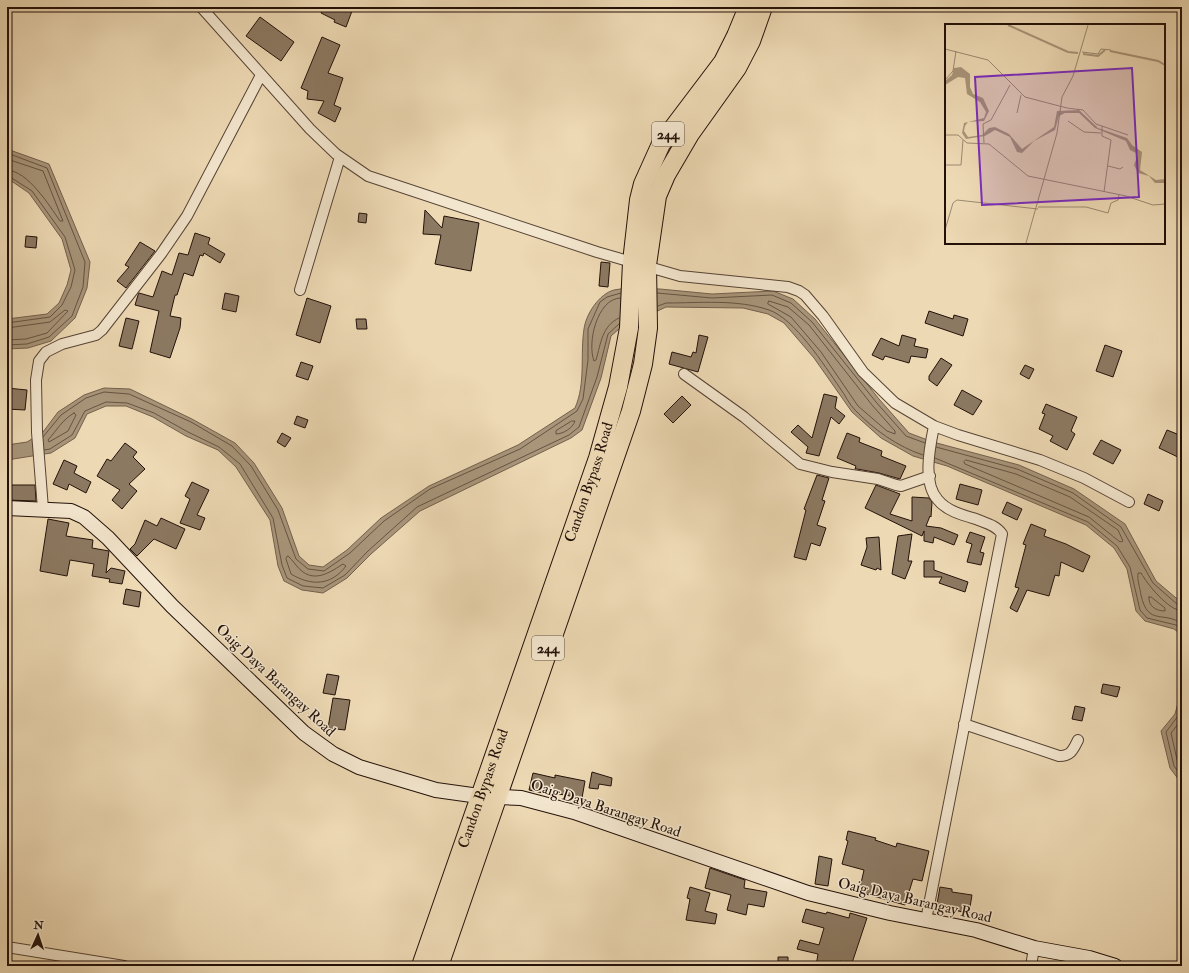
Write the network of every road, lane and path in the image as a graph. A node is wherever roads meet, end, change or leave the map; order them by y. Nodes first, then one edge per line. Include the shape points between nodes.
1 (201, 7) edge
2 (748, 7) edge
3 (763, 7) edge
4 (261, 75) junction
5 (340, 157) junction
6 (639, 271) junction
7 (300, 290) dead end
8 (684, 374) dead end
9 (934, 426) junction
10 (930, 476) junction
11 (1128, 502) dead end
12 (7, 508) edge
13 (43, 509) junction
14 (964, 724) junction
15 (1078, 740) dead end
16 (479, 796) junction
17 (497, 797) junction
18 (926, 920) junction
19 (7, 947) edge
20 (1034, 948) junction
21 (124, 966) edge
22 (421, 966) edge
23 (439, 966) edge
24 (1031, 966) edge
25 (1115, 966) edge

1 - 4 street
2 - 6 highway, Candon Bypass Road / 244 via 723,62 668,134 648,171 639,200
3 - 6 highway, Candon Bypass Road / 244 via 751,41 737,68 690,134 666,175
4 - 5 street via 310,129
4 - 13 street via 187,216 161,254 102,330 96,335 62,344 46,352 39,361 36,380 37,432
5 - 6 street via 368,176 597,252
5 - 7 street
6 - 9 street via 788,287 799,291 823,316 872,382 895,403
6 - 16 highway, Candon Bypass Road / 244 via 618,387 598,458
6 - 17 highway, Candon Bypass Road / 244 via 648,328 643,364 631,411
8 - 10 street via 744,418 800,464 878,479 896,485
9 - 10 street via 928,463
9 - 11 street via 1040,460 1084,478
10 - 14 street via 931,488 938,500 955,512 998,529 1002,534
12 - 13 street, Oaig Daya Barangay Road
13 - 16 street, Oaig Daya Barangay Road via 71,511 84,517 108,538 177,611 317,744 359,767 393,778 436,790
14 - 15 street via 1059,756 1071,753
14 - 18 street
16 - 17 street, Oaig Daya Barangay Road
16 - 22 highway, Candon Bypass Road / 244
17 - 18 street, Oaig Daya Barangay Road via 521,798 574,812 802,890
17 - 23 highway, Candon Bypass Road / 244
18 - 20 street, Oaig Daya Barangay Road via 976,930
19 - 21 street
20 - 24 street
20 - 25 street, Oaig Daya Barangay Road via 1089,958

